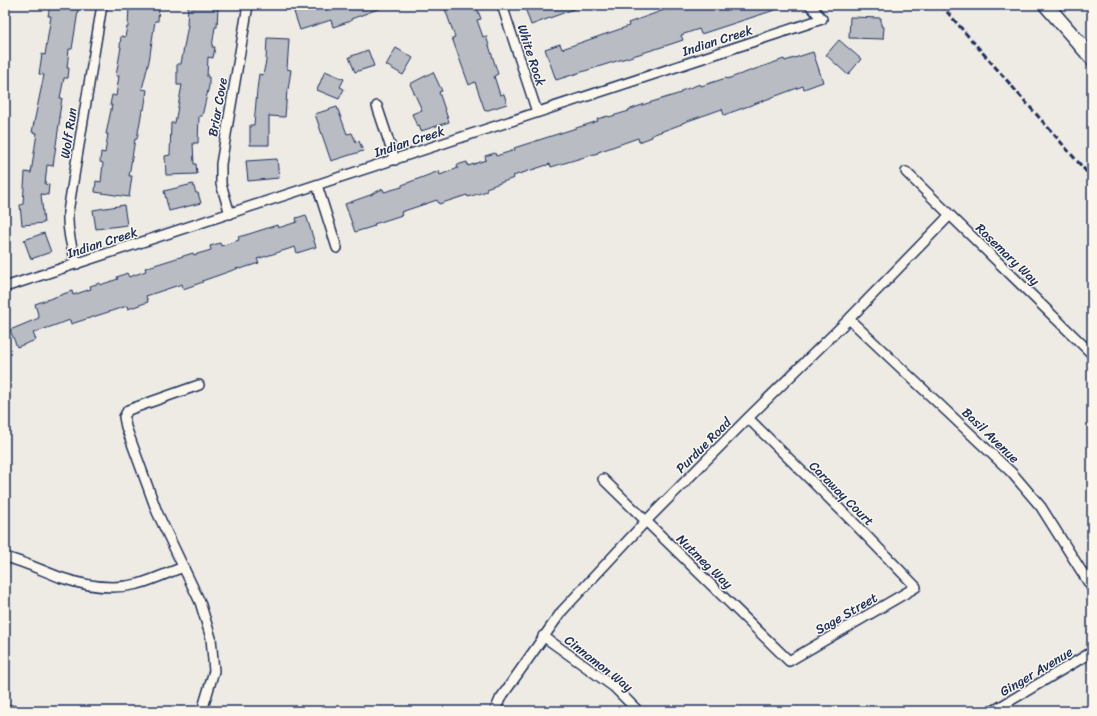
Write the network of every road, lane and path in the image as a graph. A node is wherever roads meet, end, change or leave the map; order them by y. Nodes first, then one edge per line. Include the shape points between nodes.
1 (102, 5) edge
2 (248, 5) edge
3 (502, 5) edge
4 (810, 5) edge
5 (1046, 5) edge
6 (1092, 58) edge
7 (377, 106) dead end
8 (537, 112) junction
9 (395, 160) junction
10 (906, 172) dead end
11 (317, 185) junction
12 (230, 214) junction
13 (950, 215) junction
14 (337, 248) dead end
15 (77, 264) junction
16 (5, 287) edge
17 (849, 319) junction
18 (1092, 354) edge
19 (199, 385) dead end
20 (748, 418) junction
21 (603, 479) dead end
22 (646, 521) junction
23 (5, 557) edge
24 (184, 567) junction
25 (916, 587) joint
26 (1092, 588) edge
27 (543, 636) junction
28 (1092, 652) edge
29 (789, 661) joint
30 (202, 711) edge
31 (495, 711) edge
32 (638, 711) edge
33 (994, 711) edge

1 - 15 street, Wolf Run via 68,212 69,239
2 - 12 street, Briar Cove via 221,164 221,184
3 - 8 street, White Rock
4 - 8 street, Indian Creek via 822,19
5 - 6 main road
7 - 9 street
8 - 9 street, Indian Creek
9 - 11 street, Indian Creek
10 - 13 street, Rosemary Way
11 - 12 street, Indian Creek
11 - 14 street
12 - 15 street, Indian Creek
13 - 17 street, Purdue Road
13 - 18 street, Rosemary Way
15 - 16 street, Indian Creek
17 - 20 street, Purdue Road
17 - 26 street, Basil Avenue via 1012,473 1041,507
19 - 24 street via 128,410 124,417 157,512
20 - 22 street, Purdue Road
20 - 25 street, Caraway Court
21 - 22 street, Nutmeg Way
22 - 27 street, Purdue Road via 562,611
22 - 29 street, Nutmeg Way
23 - 24 street via 92,586 116,587 138,584
24 - 30 street via 200,602 211,638 214,671
25 - 29 street, Sage Street
27 - 31 street, Purdue Road via 500,699
27 - 32 street, Cinnamon Way via 614,687
28 - 33 street, Ginger Avenue

